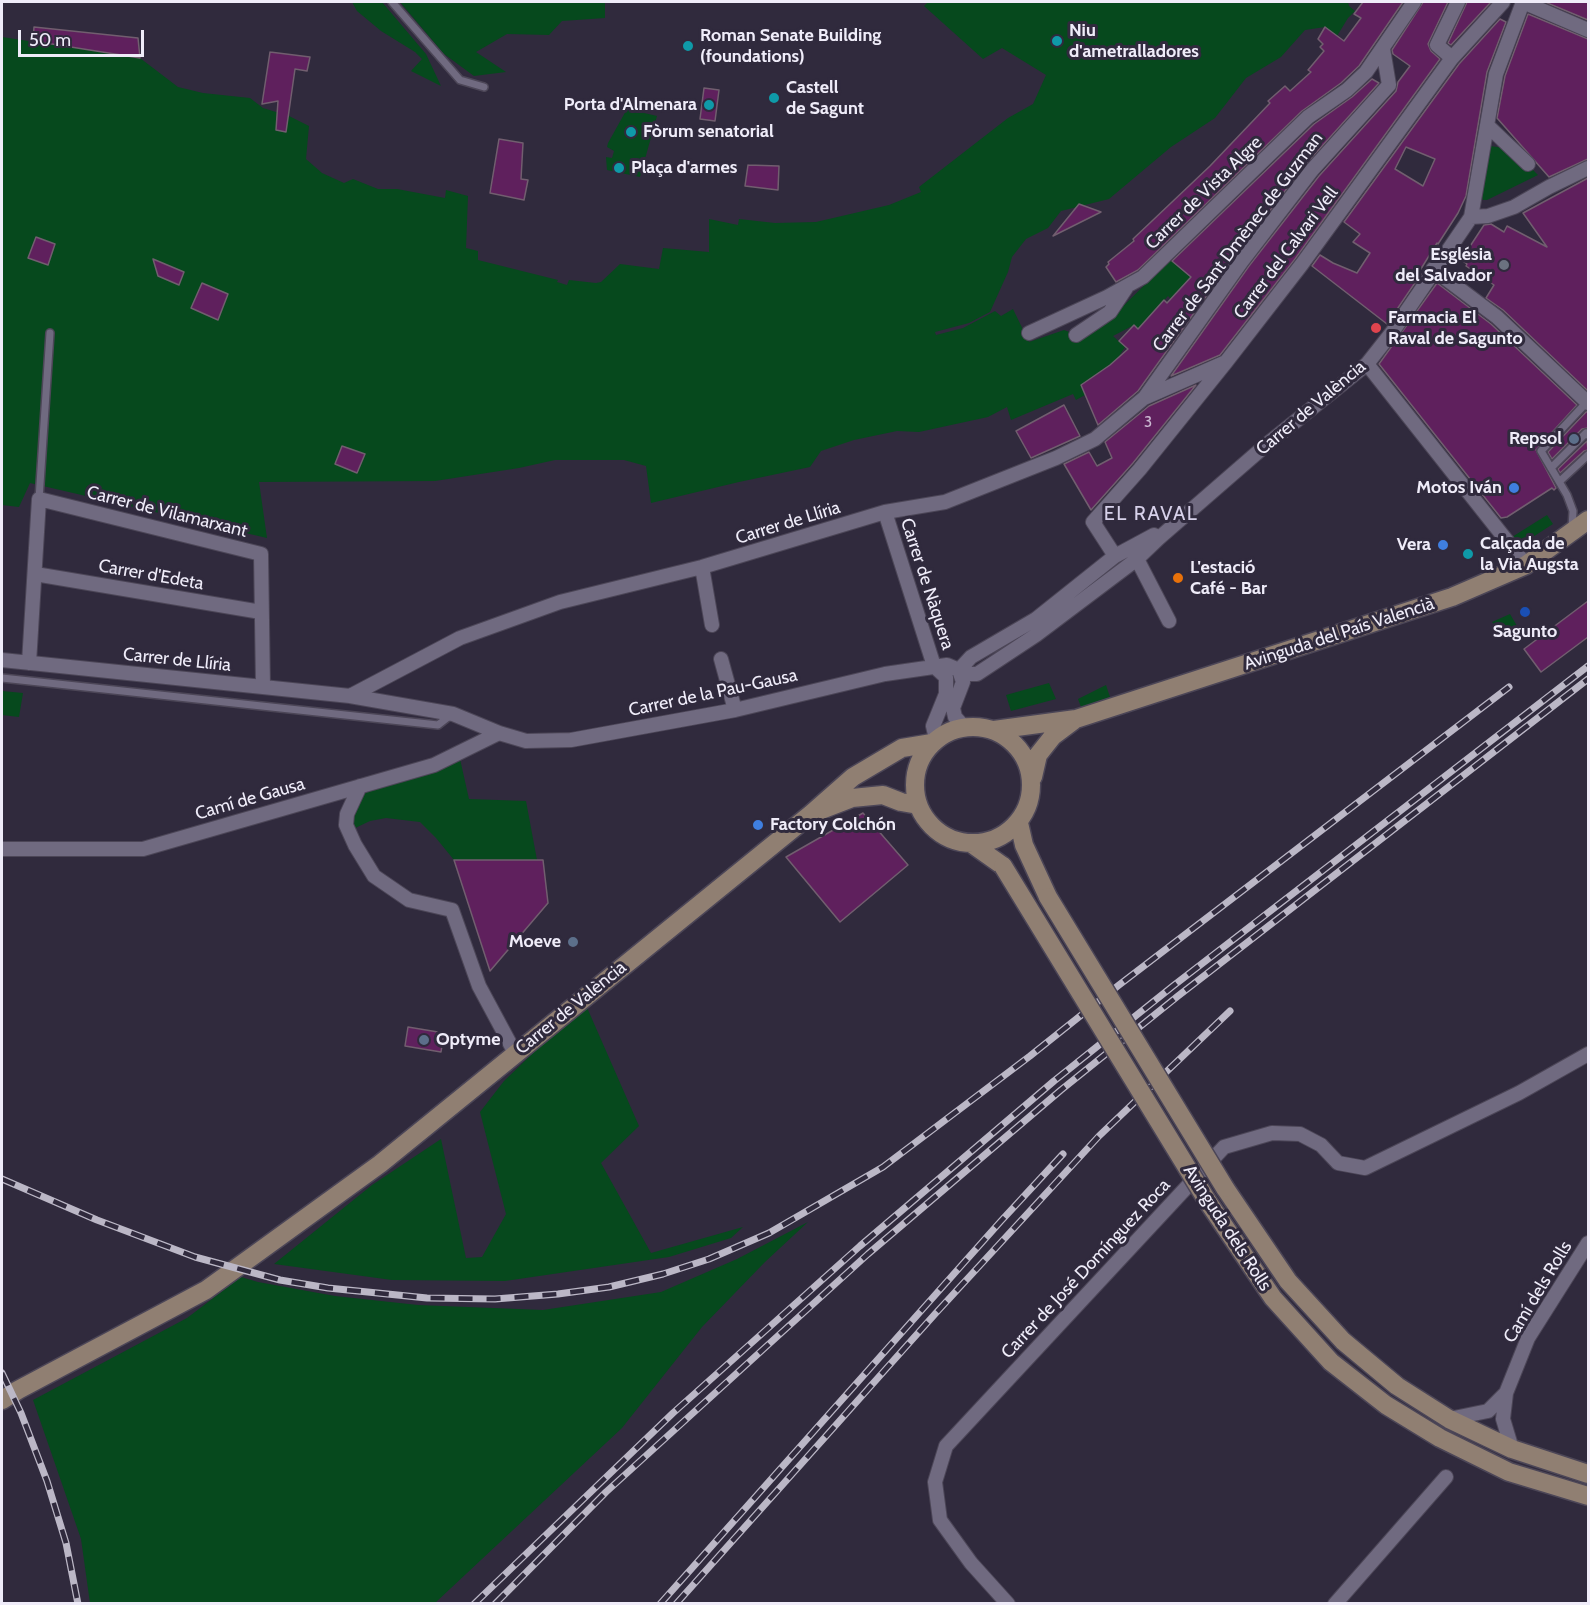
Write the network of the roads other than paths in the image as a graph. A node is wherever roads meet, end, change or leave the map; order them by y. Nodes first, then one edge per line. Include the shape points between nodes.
1 (392, 2) edge
2 (1414, 2) edge
3 (1458, 2) edge
4 (1503, 2) edge
5 (1523, 2) edge
6 (1588, 30) edge
7 (1383, 49) junction
8 (1452, 58) junction
9 (484, 87) dead end
10 (1488, 126) junction
11 (1528, 164) dead end
12 (1588, 168) edge
13 (1471, 217) junction
14 (1433, 269) junction
15 (1127, 286) junction
16 (50, 333) dead end
17 (1029, 333) dead end
18 (1077, 335) dead end
19 (1226, 363) junction
20 (1367, 364) junction
21 (1144, 398) junction
22 (1588, 403) edge
23 (1588, 435) edge
24 (1588, 455) edge
25 (1551, 468) junction
26 (1560, 481) junction
27 (39, 499) junction
28 (885, 513) junction
29 (1588, 520) edge
30 (1572, 532) junction
31 (1159, 538) junction
32 (1115, 556) junction
33 (1137, 558) junction
34 (1526, 565) junction
35 (702, 567) junction
36 (35, 574) junction
37 (261, 612) junction
38 (1170, 621) dead end
39 (712, 625) dead end
40 (721, 659) dead end
41 (2, 660) edge
42 (28, 663) junction
43 (934, 666) junction
44 (965, 669) junction
45 (2, 678) edge
46 (263, 687) junction
47 (350, 696) junction
48 (735, 710) junction
49 (453, 714) junction
50 (1076, 719) junction
51 (964, 727) junction
52 (994, 730) junction
53 (499, 733) junction
54 (934, 741) junction
55 (1032, 779) junction
56 (360, 786) junction
57 (918, 805) junction
58 (811, 814) junction
59 (1019, 823) junction
60 (972, 844) junction
61 (2, 849) edge
62 (515, 1053) junction
63 (1588, 1054) edge
64 (1588, 1243) edge
65 (10, 1392) edge
66 (1506, 1393) junction
67 (1449, 1419) junction
68 (1512, 1449) junction
69 (1588, 1474) edge
70 (1446, 1477) dead end
71 (1588, 1497) edge
72 (1008, 1604) edge
73 (1335, 1604) edge

1 - 9 lane via 460,80
2 - 7 street, Carrer de Vista Algre
3 - 8 street via 1437,45
4 - 8 street, Carrer del Calvari Vell
5 - 6 street
5 - 10 street via 1496,74
7 - 15 street, Carrer de Vista Algre via 1347,90 1308,117 1143,278
7 - 21 street, Carrer de Sant Dmènec de Guzman via 1389,85 1312,170
8 - 19 street, Carrer del Calvari Vell
10 - 11 street
10 - 13 street
12 - 13 street via 1514,207
13 - 14 street, Carrer de València
14 - 20 street, Carrer de València
14 - 22 street via 1497,317
15 - 17 street, Carrer de Vista Algre
15 - 18 street via 1110,312
16 - 27 lane
19 - 21 street, Carrer de Llíria
19 - 32 street, Carrer del Calvari Vell via 1093,522
20 - 31 street, Carrer de València
20 - 34 street
21 - 28 street, Carrer de Llíria via 1095,439 1056,458 945,502
22 - 25 lane via 1541,451
23 - 25 lane
24 - 26 lane
25 - 26 lane
26 - 30 lane via 1573,512
27 - 36 street
27 - 37 street, Carrer de Vilamarxant via 261,554
28 - 35 street, Carrer de Llíria
28 - 43 street, Carrer de Nàquera
29 - 30 main road, Avinguda del País Valencià
30 - 34 main road, Avinguda del País Valencià
31 - 32 street, Carrer de València via 1154,535
31 - 33 street, Carrer de València
32 - 44 street, Carrer de València via 1036,620 971,657
33 - 38 street
33 - 44 street, Carrer de València via 1036,635 977,674
34 - 50 main road, Avinguda del País Valencià via 1452,597
35 - 39 street
35 - 47 street, Carrer de Llíria via 560,602 460,638
36 - 37 street, Carrer d'Edeta
36 - 42 street
37 - 46 street, Carrer de Vilamarxant
40 - 48 street
41 - 42 street, Carrer de Llíria
42 - 46 street, Carrer de Llíria
43 - 44 street
43 - 48 street, Carrer de la Pau-Gausa
43 - 54 street, Carrer de Nàquera via 946,677 946,694 933,726
44 - 51 street via 953,708
45 - 49 lane via 438,725
46 - 47 street, Carrer de Llíria
47 - 49 street, Carrer de Llíria
48 - 53 street, Carrer de la Pau-Gausa via 571,740 526,741
49 - 53 street, Carrer de la Pau-Gausa
50 - 52 main road, Avinguda del País Valencià
50 - 55 main road, Avinguda del País Valencià via 1053,736 1038,755
51 - 52 main road
51 - 54 main road
52 - 55 main road via 1012,741 1026,758
53 - 56 street, Camí de Gausa via 434,765
54 - 57 main road via 919,762 914,783
54 - 58 main road, Carrer de València via 902,748 862,771
55 - 59 main road via 1030,802
56 - 61 street, Camí de Gausa via 143,849
56 - 62 street via 346,825 355,844 374,876 410,900 452,910 478,986
57 - 58 main road, Carrer de València via 883,795 852,798
57 - 60 main road via 930,825 949,839
58 - 62 main road, Carrer de València
59 - 60 main road via 1005,835
59 - 67 main road, Avinguda dels Rolls, bridge via 1024,846 1048,897 1225,1188 1288,1281 1343,1341 1397,1386
60 - 71 main road, Avinguda dels Rolls, bridge via 1003,866 1208,1202 1273,1298 1331,1362 1386,1405 1440,1438 1509,1473
62 - 65 main road, Carrer de València via 380,1164 206,1290
63 - 72 street, Carrer de José Domínguez Roca via 1365,1168 1338,1163 1321,1145 1300,1134 1272,1133 1224,1147 946,1446 935,1482 940,1520
64 - 66 street, Camí dels Rolls via 1528,1338
66 - 67 street via 1488,1411
66 - 68 street via 1503,1419
67 - 68 main road, Avinguda dels Rolls
68 - 69 main road, Avinguda dels Rolls
70 - 73 street

